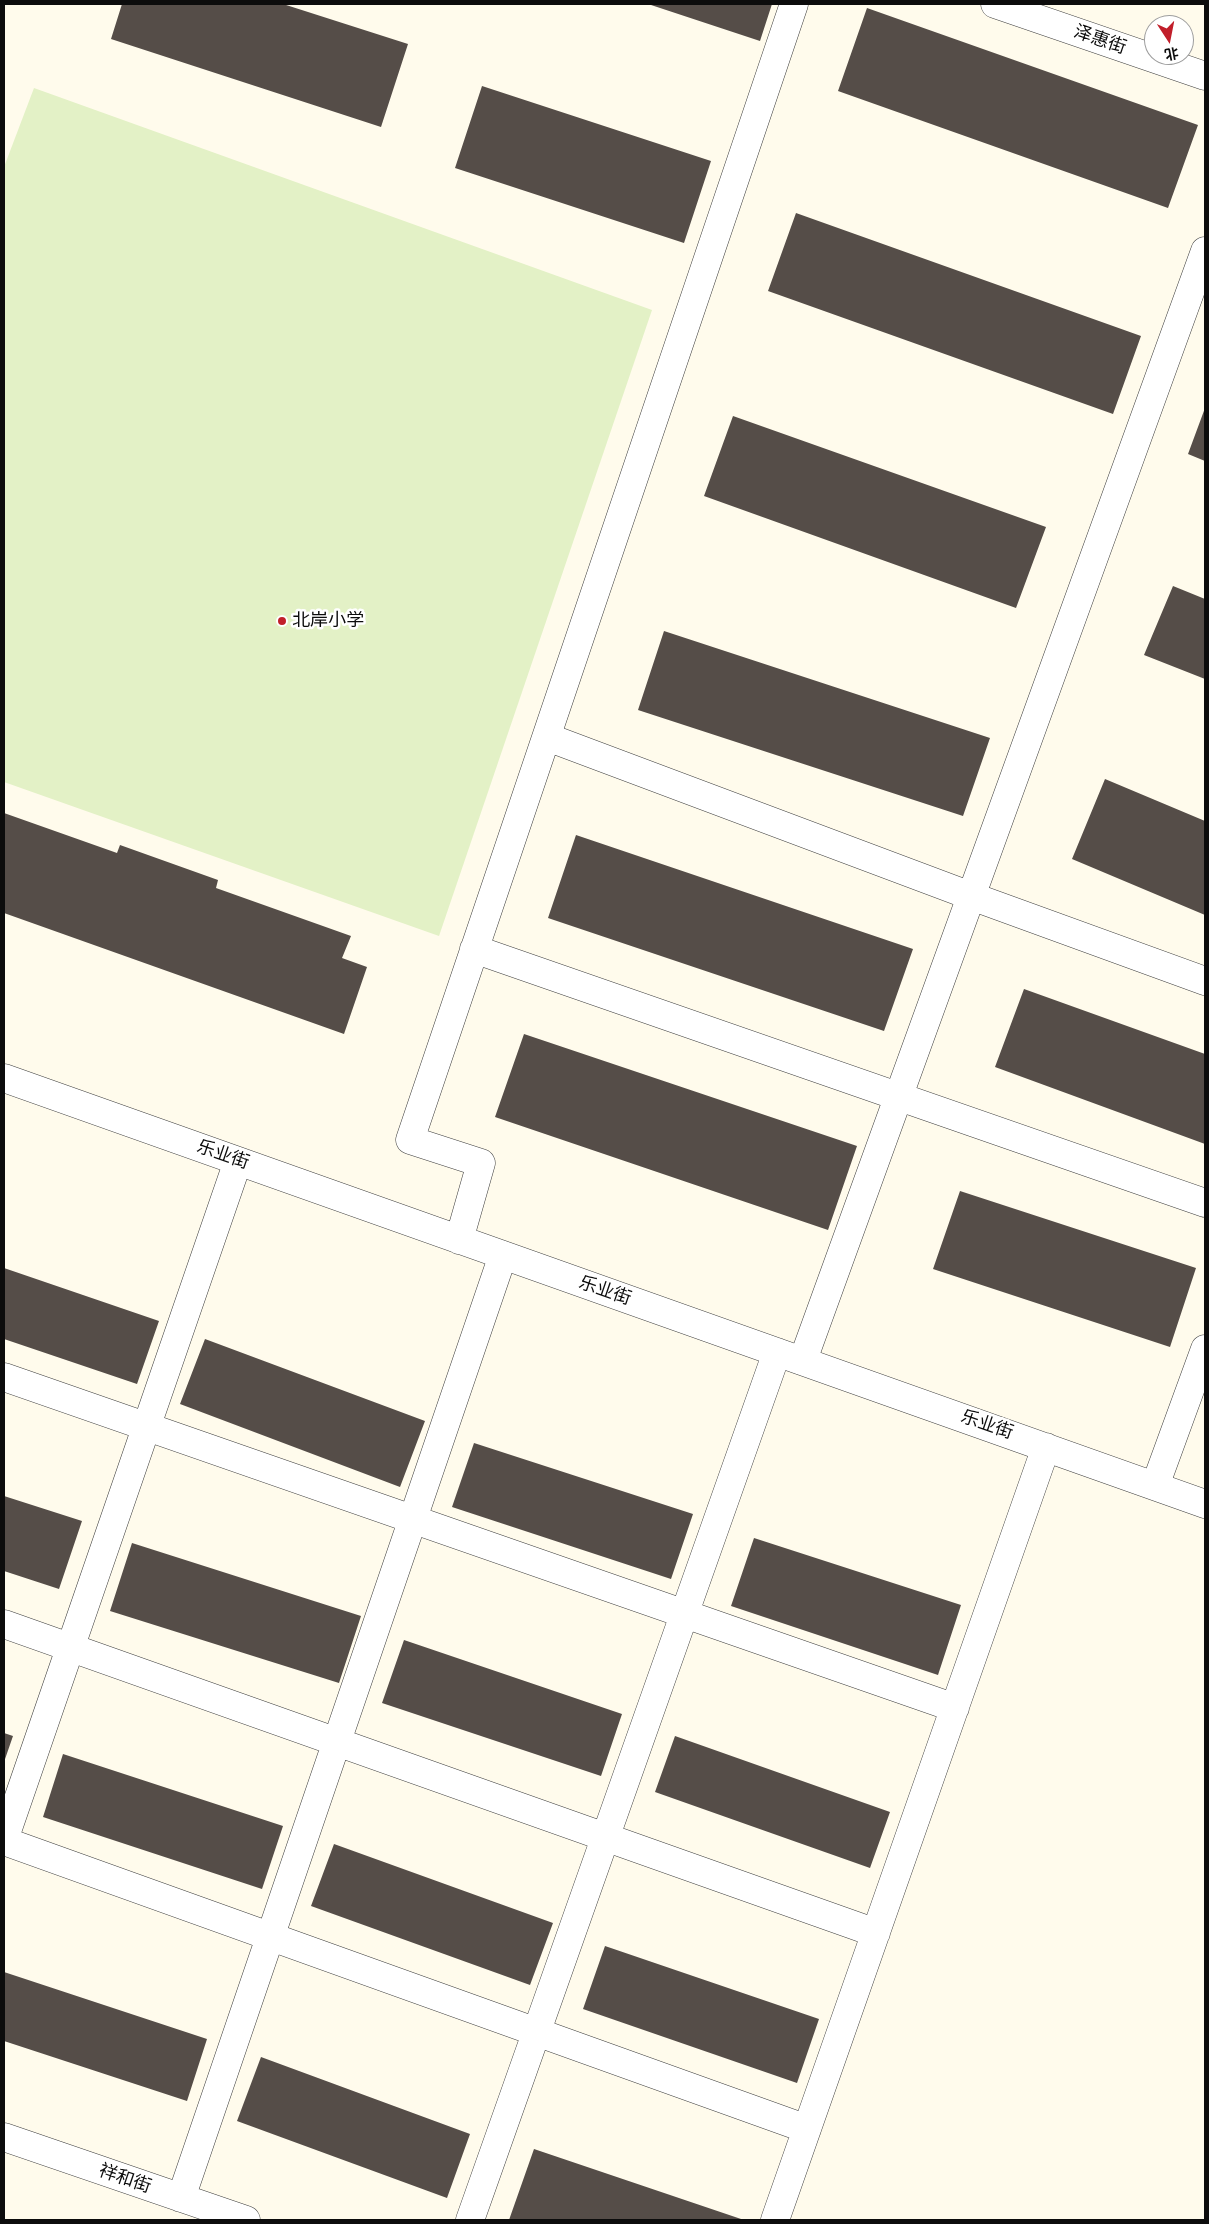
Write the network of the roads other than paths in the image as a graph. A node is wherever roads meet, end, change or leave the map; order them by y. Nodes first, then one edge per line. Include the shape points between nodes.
1 (794, 4) edge
2 (995, 4) edge
3 (1205, 76) edge
4 (1205, 251) edge
5 (547, 737) junction
6 (971, 896) junction
7 (474, 949) junction
8 (1205, 981) edge
9 (4, 1078) edge
10 (898, 1096) junction
11 (238, 1161) junction
12 (1205, 1203) edge
13 (460, 1240) junction
14 (503, 1255) junction
15 (1205, 1349) edge
16 (777, 1352) junction
17 (803, 1360) junction
18 (4, 1377) edge
19 (146, 1426) junction
20 (1046, 1446) junction
21 (1155, 1486) junction
22 (1205, 1504) edge
23 (413, 1519) junction
24 (684, 1614) junction
25 (4, 1624) edge
26 (70, 1647) junction
27 (955, 1708) junction
28 (337, 1742) junction
29 (606, 1837) junction
30 (4, 1841) edge
31 (876, 1933) junction
32 (271, 1935) junction
33 (536, 2033) junction
34 (807, 2129) junction
35 (4, 2137) edge
36 (181, 2198) junction
37 (246, 2220) edge
38 (470, 2220) edge
39 (775, 2220) edge

1 - 5 street
2 - 3 street, 泽惠街
4 - 6 street
5 - 6 street
5 - 7 street
6 - 8 street
6 - 10 street
7 - 10 street
7 - 13 street via 410,1140 481,1163
9 - 11 street, 乐业街
10 - 12 street
10 - 17 street
11 - 13 street, 乐业街
11 - 19 street
13 - 14 street, 乐业街
14 - 16 street, 乐业街
14 - 23 street
15 - 21 street
16 - 17 street, 乐业街
16 - 24 street
17 - 20 street, 乐业街
18 - 19 street
19 - 23 street
19 - 26 street
20 - 21 street, 乐业街
20 - 27 street
21 - 22 street, 乐业街
23 - 24 street
23 - 28 street
24 - 27 street
24 - 29 street
25 - 26 street
26 - 28 street
26 - 30 street
27 - 31 street
28 - 29 street
28 - 32 street
29 - 31 street
29 - 33 street
30 - 32 street
31 - 34 street
32 - 33 street
32 - 36 street
33 - 34 street
33 - 38 street
34 - 39 street
35 - 36 street, 祥和街
36 - 37 street, 祥和街

